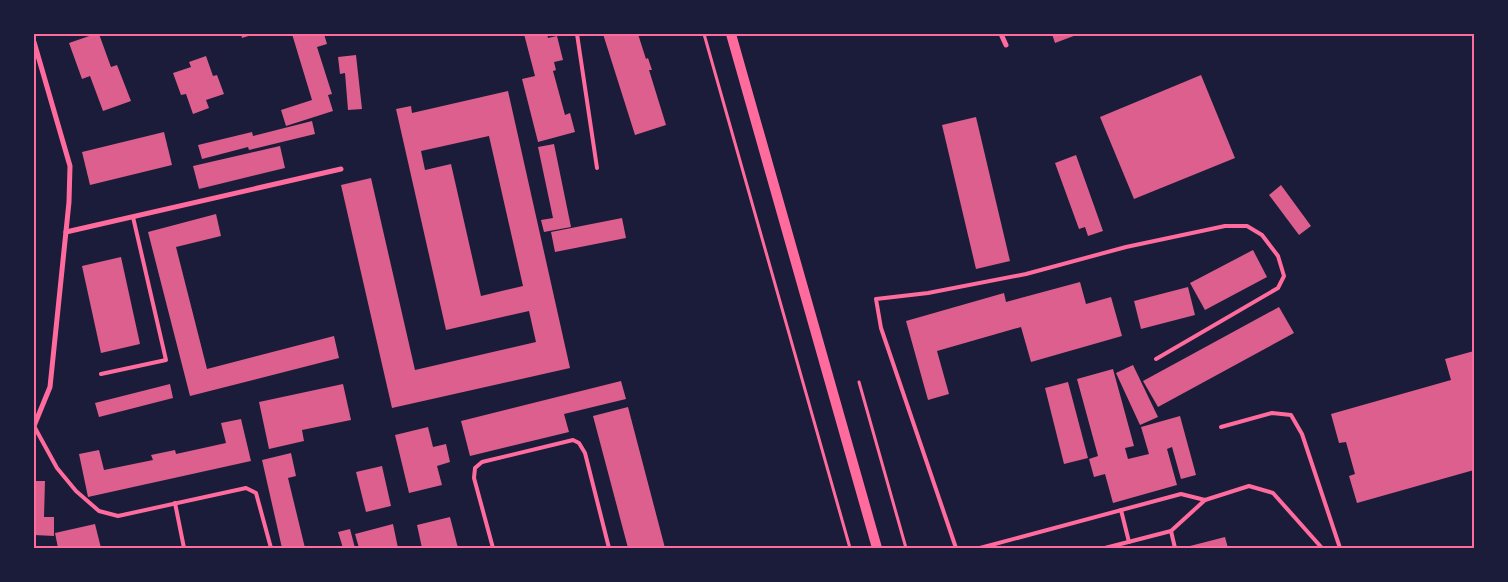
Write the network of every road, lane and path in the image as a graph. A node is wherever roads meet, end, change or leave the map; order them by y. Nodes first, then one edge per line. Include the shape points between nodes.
1 (578, 34) edge
2 (704, 34) edge
3 (731, 34) edge
4 (1001, 34) edge
5 (34, 42) edge
6 (1006, 44) dead end
7 (597, 168) dead end
8 (340, 169) dead end
9 (132, 216) junction
10 (66, 232) junction
11 (1156, 359) dead end
12 (101, 374) dead end
13 (859, 382) dead end
14 (34, 426) edge
15 (1221, 426) dead end
16 (1205, 500) junction
17 (175, 503) junction
18 (1121, 510) junction
19 (1171, 531) junction
20 (1129, 542) junction
21 (184, 548) edge
22 (271, 548) edge
23 (493, 548) edge
24 (609, 548) edge
25 (850, 548) edge
26 (878, 548) edge
27 (906, 548) edge
28 (956, 548) edge
29 (980, 548) edge
30 (1105, 548) edge
31 (1176, 548) edge
32 (1322, 548) edge
33 (1340, 548) edge

1 - 7 lane
2 - 25 path
3 - 26 main road
4 - 6 street
5 - 10 street via 70,166
8 - 9 street
9 - 10 street
9 - 12 lane via 166,360
10 - 14 street via 50,387
11 - 28 lane via 1278,288 1284,276 1278,256 1262,235 1247,226 1225,226 1126,247 1026,274 928,293 876,299 881,328
13 - 27 path
14 - 17 lane via 57,468 99,511 118,516
15 - 33 lane via 1272,413 1291,415 1302,434
16 - 18 lane via 1181,494
16 - 19 lane
16 - 32 lane via 1249,486 1273,493
17 - 21 lane
17 - 22 lane via 246,488 256,493
18 - 20 lane
18 - 29 lane
19 - 20 lane
19 - 31 lane
20 - 30 lane
23 - 24 lane via 474,478 475,468 482,462 573,440 585,453

